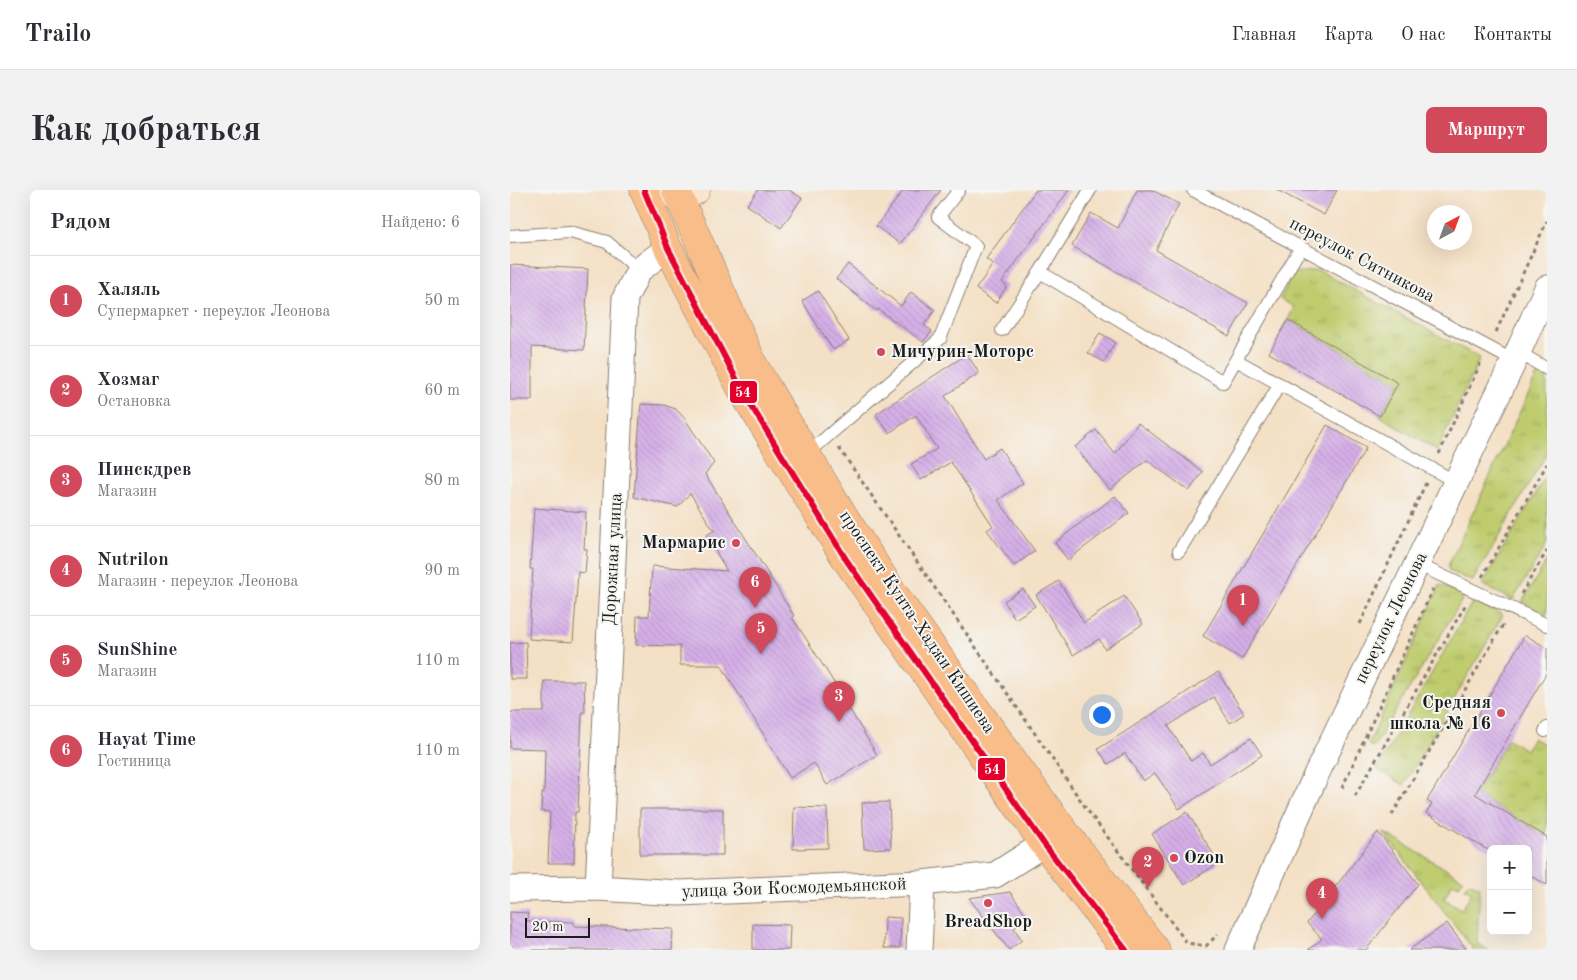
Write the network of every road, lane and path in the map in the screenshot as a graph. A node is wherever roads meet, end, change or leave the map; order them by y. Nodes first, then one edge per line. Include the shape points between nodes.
1 (644, 190) edge
2 (959, 190) edge
3 (1090, 190) edge
4 (1193, 190) edge
5 (680, 192) edge
6 (1547, 221) edge
7 (510, 236) edge
8 (1301, 247) junction
9 (668, 248) junction
10 (639, 270) junction
11 (1040, 272) junction
12 (1547, 288) edge
13 (1002, 330) dead end
14 (1488, 347) junction
15 (1516, 356) junction
16 (1236, 360) junction
17 (1547, 369) edge
18 (1280, 384) junction
19 (830, 434) junction
20 (807, 454) junction
21 (1547, 464) edge
22 (1433, 469) junction
23 (1456, 482) junction
24 (1178, 550) dead end
25 (1547, 551) edge
26 (1417, 564) junction
27 (1474, 591) junction
28 (1512, 608) junction
29 (1547, 625) edge
30 (1357, 630) dead end
31 (1355, 796) dead end
32 (1392, 815) dead end
33 (1054, 838) junction
34 (922, 883) junction
35 (598, 888) junction
36 (510, 889) edge
37 (1221, 927) dead end
38 (919, 950) edge
39 (1126, 950) edge
40 (1156, 950) edge
41 (1238, 950) edge

1 - 9 main road, проспект Кунта-Хаджи Кишиева
2 - 19 lane via 938,217 976,246 940,340
3 - 11 lane
4 - 8 lane, переулок Ситникова
5 - 20 main road, проспект Кунта-Хаджи Кишиева via 754,366
6 - 14 path
7 - 10 lane via 570,232 607,242
8 - 14 lane, переулок Ситникова
8 - 16 lane
9 - 10 street, Дорожная улица
9 - 33 main road, проспект Кунта-Хаджи Кишиева via 744,394 847,561
10 - 35 street, Дорожная улица via 625,298
11 - 13 lane
11 - 16 lane via 1223,382
12 - 15 street, переулок Леонова
14 - 15 lane, переулок Ситникова
14 - 22 path
15 - 17 lane, переулок Ситникова
15 - 23 street, переулок Леонова
16 - 18 lane
18 - 22 lane
18 - 24 lane
19 - 20 lane
19 - 37 path via 1088,811 1187,943 1206,946
20 - 33 main road, проспект Кунта-Хаджи Кишиева via 894,594
21 - 27 path
22 - 23 lane
22 - 30 path
23 - 26 street, переулок Леонова
25 - 28 path
26 - 27 lane
26 - 41 street, переулок Леонова via 1316,775
27 - 28 lane
27 - 31 path
28 - 29 lane
28 - 32 path
33 - 34 street, улица Зои Космодемьянской via 995,875
33 - 39 main road, проспект Кунта-Хаджи Кишиева
33 - 40 main road, проспект Кунта-Хаджи Кишиева
34 - 35 street, улица Зои Космодемьянской via 679,893
34 - 38 street
35 - 36 street, улица Зои Космодемьянской

